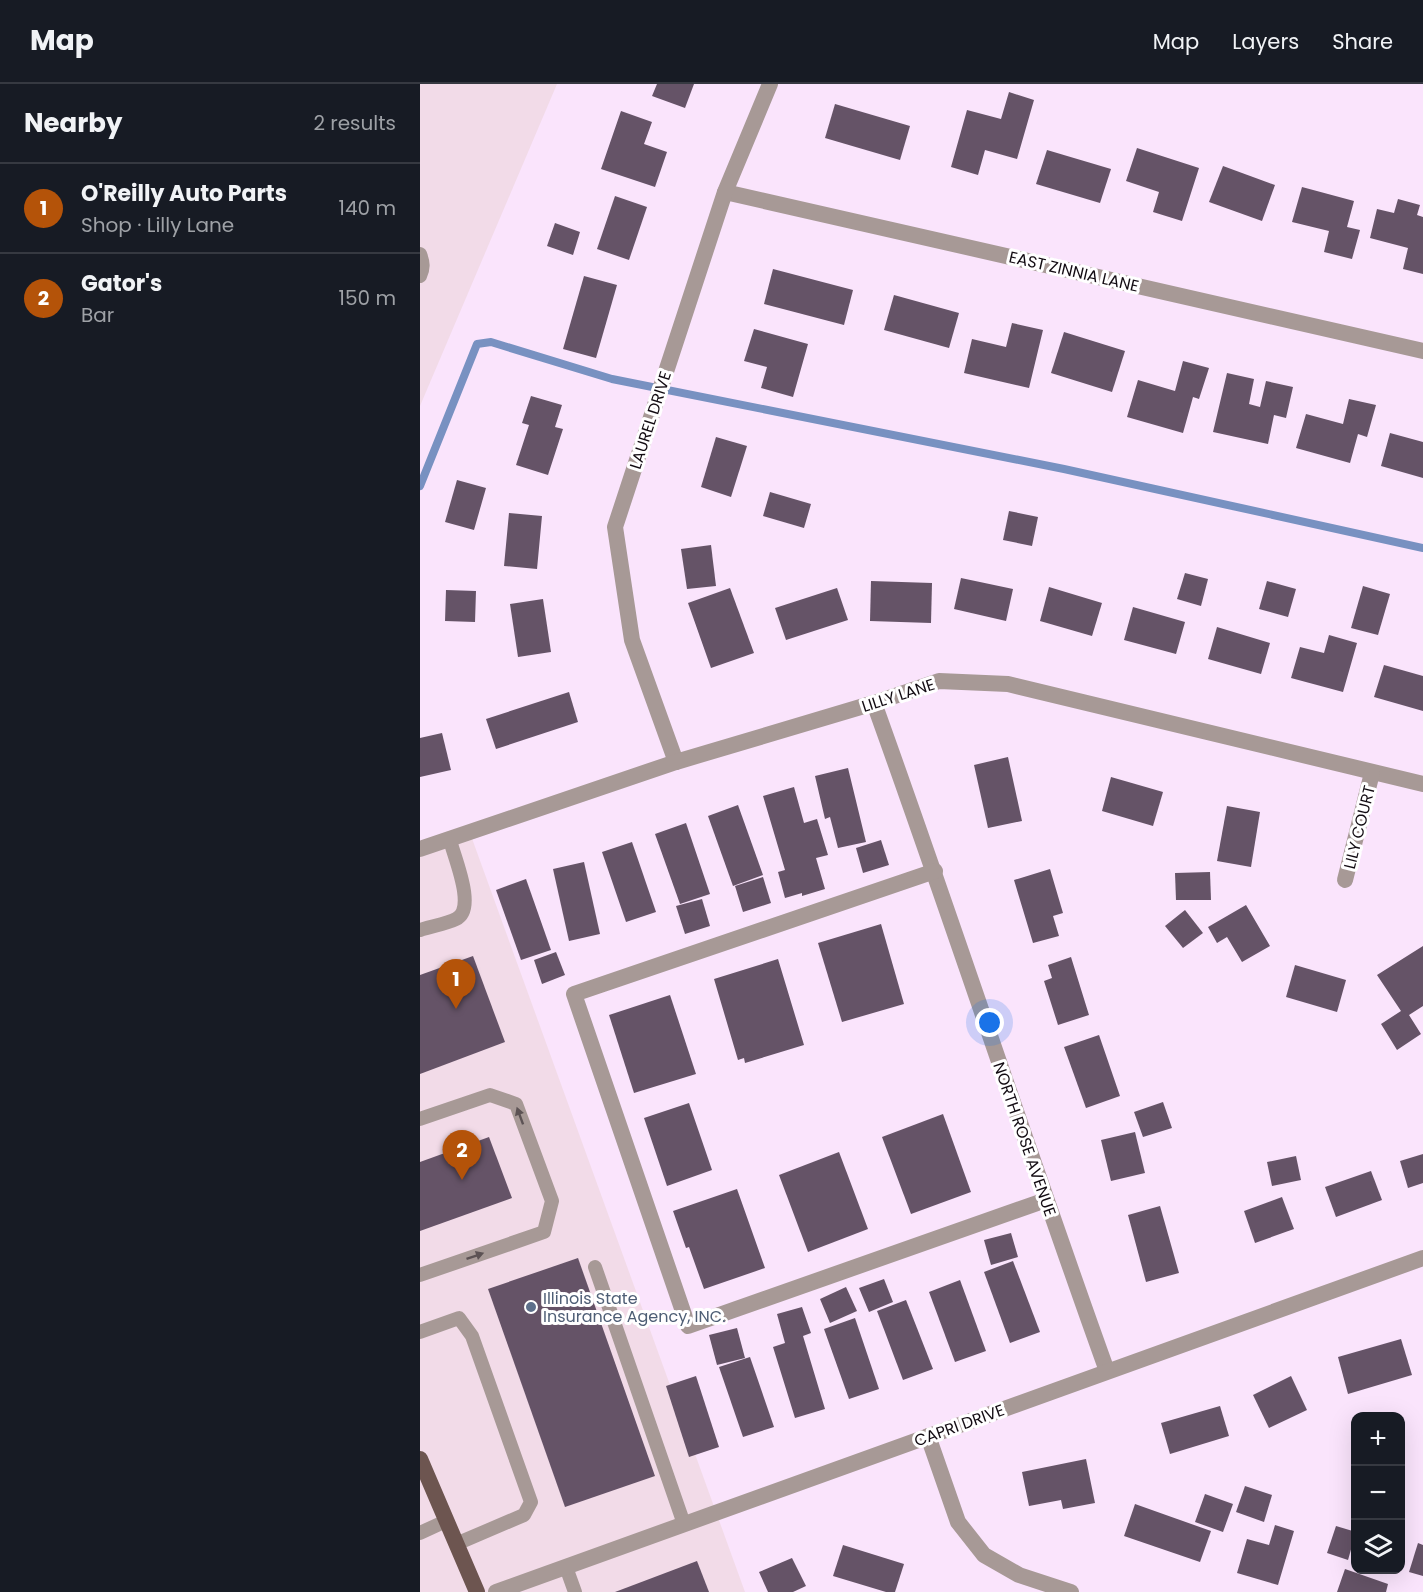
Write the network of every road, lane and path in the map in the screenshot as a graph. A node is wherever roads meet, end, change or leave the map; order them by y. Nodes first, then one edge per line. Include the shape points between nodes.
1 (770, 84) edge
2 (725, 192) junction
3 (420, 254) edge
4 (420, 276) edge
5 (1423, 351) edge
6 (874, 703) junction
7 (676, 762) junction
8 (1372, 773) junction
9 (1423, 784) edge
10 (450, 840) junction
11 (420, 849) edge
12 (935, 871) junction
13 (1345, 880) dead end
14 (420, 930) edge
15 (420, 1119) edge
16 (1046, 1200) junction
17 (1423, 1258) edge
18 (595, 1267) dead end
19 (420, 1275) edge
20 (420, 1332) edge
21 (1107, 1371) junction
22 (928, 1436) junction
23 (420, 1459) edge
24 (424, 1480) edge
25 (446, 1521) junction
26 (684, 1524) junction
27 (420, 1533) edge
28 (456, 1544) junction
29 (566, 1567) junction
30 (477, 1592) edge
31 (496, 1592) edge
32 (575, 1592) edge
33 (1071, 1592) edge

1 - 2 street, LAUREL DRIVE
2 - 5 street, EAST ZINNIA LANE
2 - 7 street, LAUREL DRIVE via 615,527 633,640
3 - 4 lane
6 - 7 street, LILLY LANE
6 - 8 street, LILLY LANE via 939,681 1008,684
6 - 12 street, NORTH ROSE AVENUE
7 - 10 street, LILLY LANE
8 - 9 street, LILLY LANE
8 - 13 street, LILY COURT
10 - 11 street, LILLY LANE
10 - 14 lane via 466,897 465,909 459,918
12 - 16 street, NORTH ROSE AVENUE
12 - 16 street via 574,994 688,1326
19 -> 15 lane via 544,1232 552,1201 516,1104 490,1095
16 - 21 street, NORTH ROSE AVENUE
17 - 21 street, CAPRI DRIVE
18 - 26 lane
20 - 28 lane via 459,1318 472,1336 531,1502 524,1515
21 - 22 street, CAPRI DRIVE
22 - 26 street, CAPRI DRIVE
22 - 33 street via 958,1522 984,1556 1018,1575
23 - 24 main road
24 - 25 main road
25 - 27 lane
25 - 28 main road
26 - 29 street, CAPRI DRIVE
28 - 30 main road
29 - 31 street, CAPRI DRIVE
29 - 32 lane

